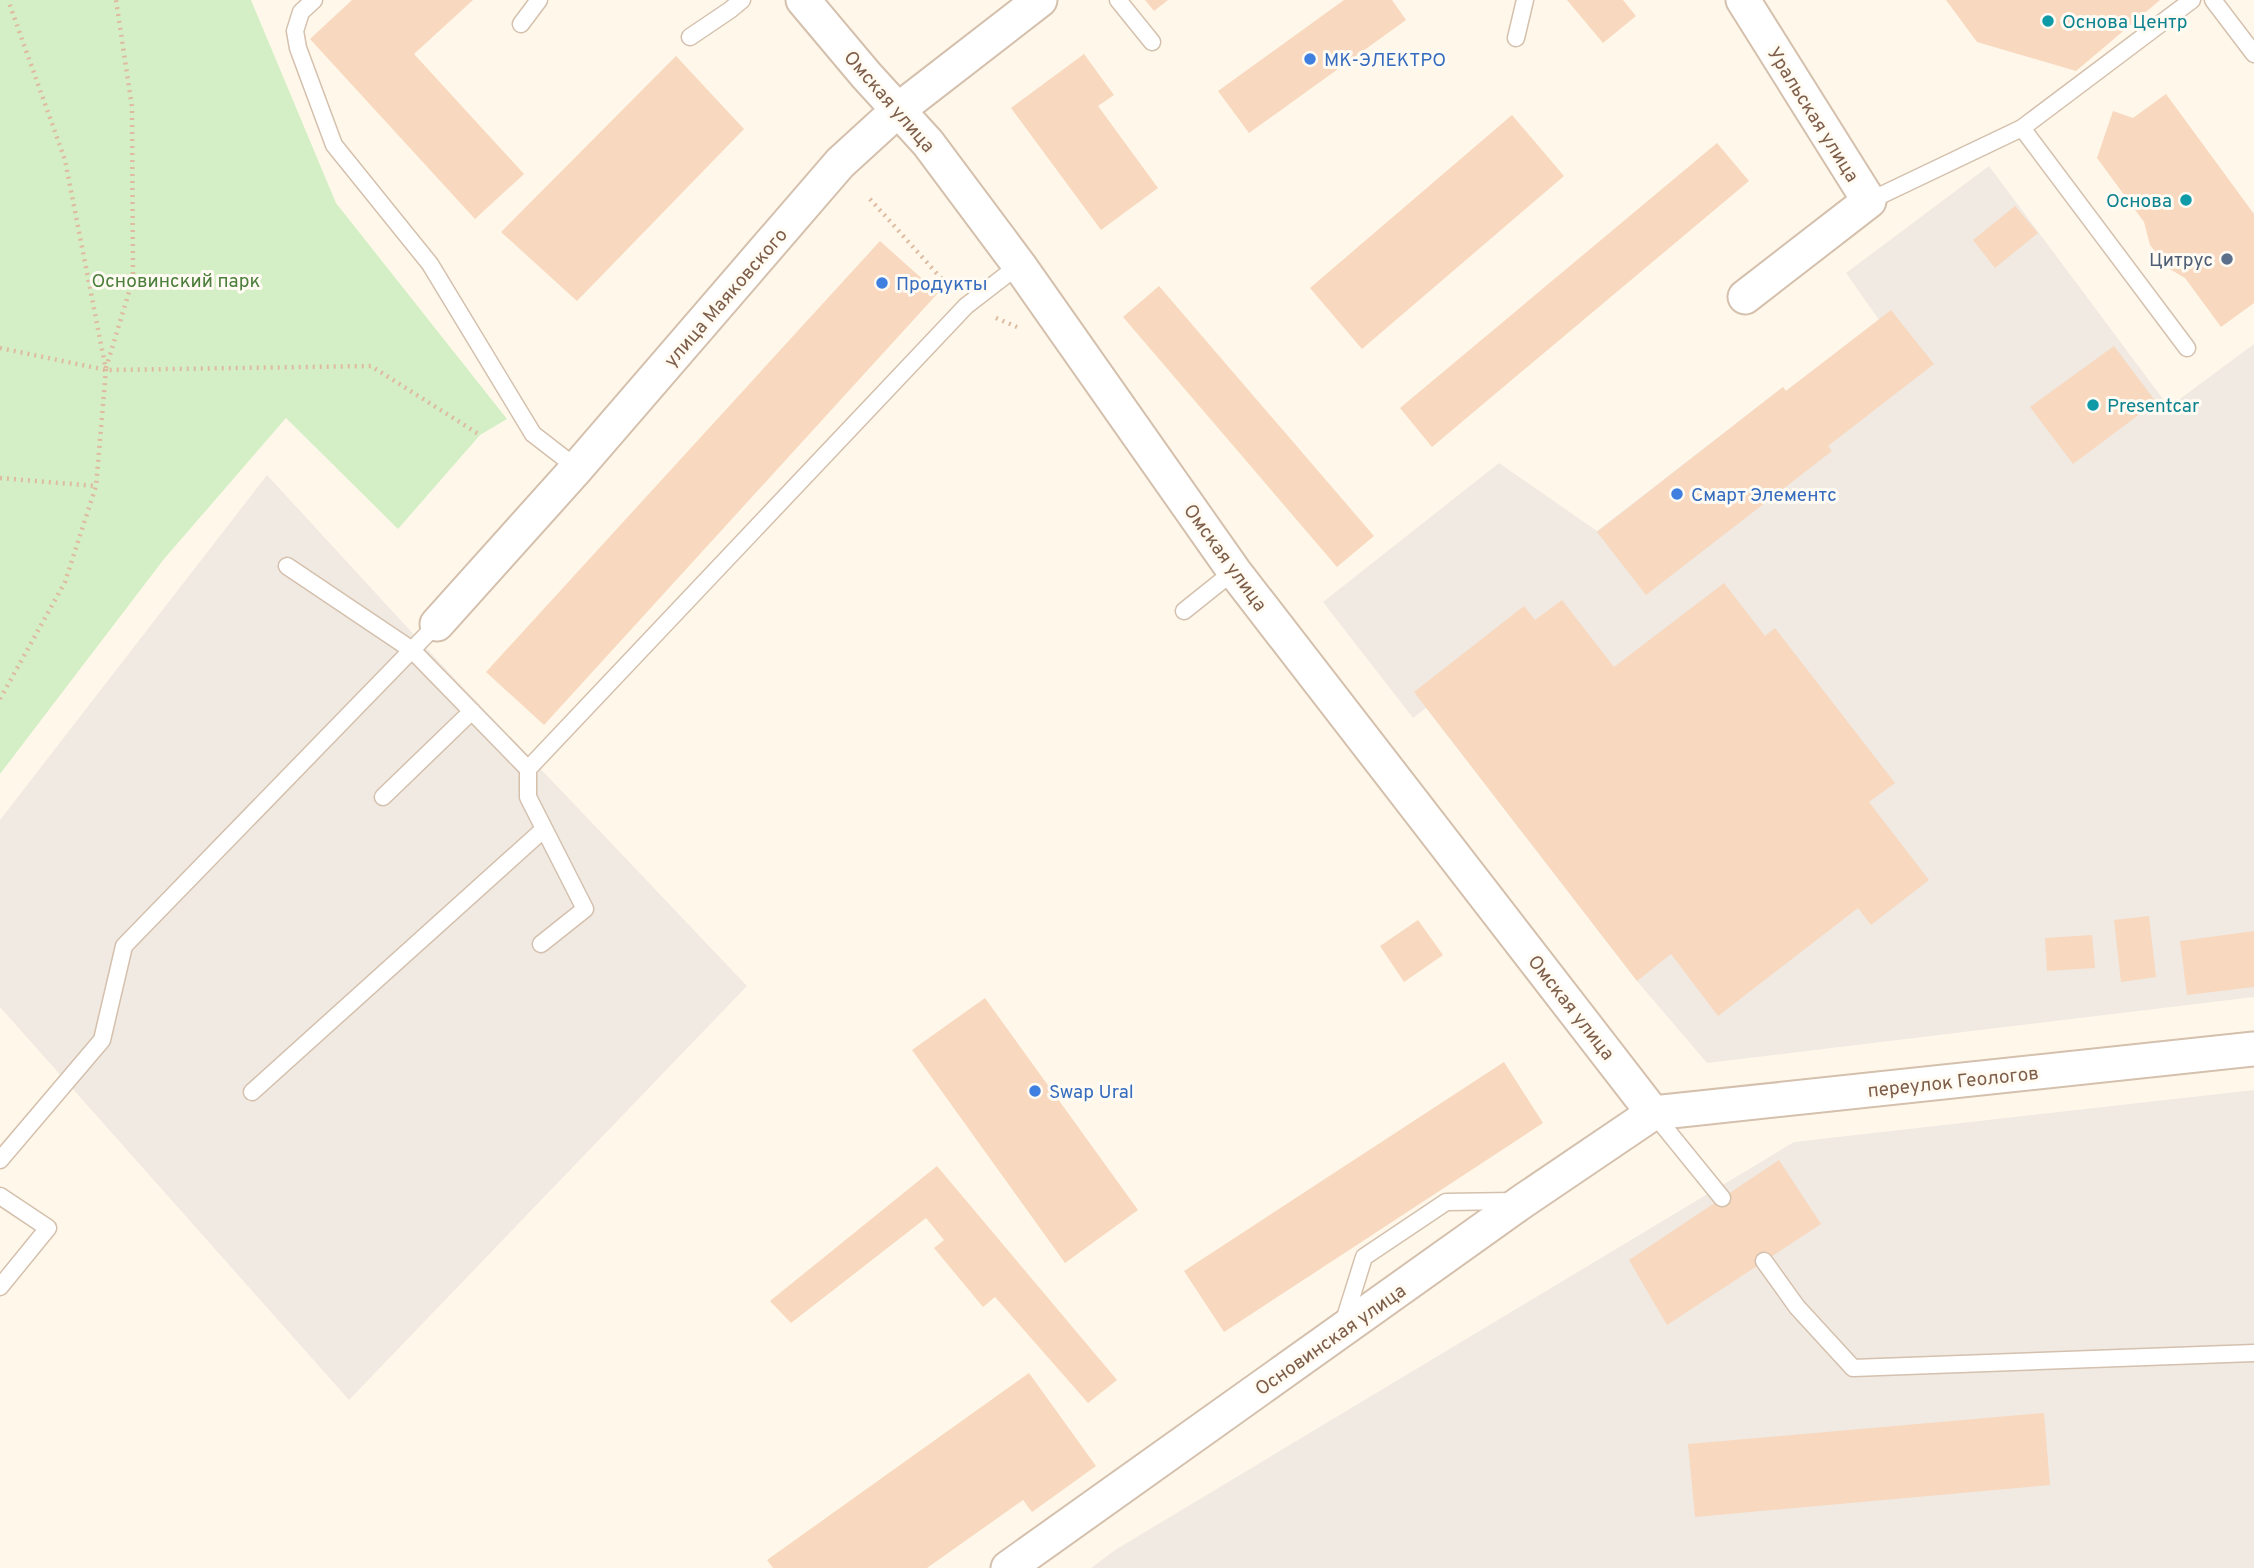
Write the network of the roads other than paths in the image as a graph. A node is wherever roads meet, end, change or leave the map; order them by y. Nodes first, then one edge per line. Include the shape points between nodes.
1 (314, 0) edge
2 (539, 0) edge
3 (742, 0) edge
4 (803, 0) edge
5 (1040, 0) edge
6 (1118, 0) edge
7 (1525, 0) edge
8 (1743, 0) edge
9 (2192, 0) edge
10 (2213, 0) edge
11 (521, 24) dead end
12 (690, 37) dead end
13 (1516, 38) dead end
14 (1152, 42) dead end
15 (2254, 54) edge
16 (898, 110) junction
17 (2022, 128) junction
18 (1869, 201) junction
19 (1020, 265) junction
20 (1745, 297) dead end
21 (2187, 348) dead end
22 (577, 468) junction
23 (287, 566) dead end
24 (1234, 571) junction
25 (1184, 611) dead end
26 (437, 624) joint
27 (412, 650) junction
28 (472, 711) junction
29 (528, 769) junction
30 (383, 797) dead end
31 (544, 829) junction
32 (541, 944) dead end
33 (2254, 1049) edge
34 (252, 1092) dead end
35 (1653, 1113) junction
36 (0, 1160) edge
37 (0, 1196) edge
38 (1722, 1198) dead end
39 (1523, 1201) junction
40 (1764, 1261) dead end
41 (0, 1287) edge
42 (1340, 1332) junction
43 (2254, 1353) edge
44 (1008, 1568) edge

1 - 22 lane via 301,12 295,31 334,145 430,264 533,434
2 - 11 lane
3 - 12 lane
4 - 16 street, Омская улица
5 - 16 street, улица Маяковского
6 - 14 lane
7 - 13 lane
8 - 18 street, Уральская улица
9 - 17 lane
10 - 15 lane
16 - 19 street, Омская улица
16 - 22 street, улица Маяковского via 840,163
17 - 18 lane
17 - 21 lane
18 - 20 street, Уральская улица
19 - 24 street, Омская улица
19 - 29 lane via 966,306
22 - 26 street, улица Маяковского
23 - 27 lane
24 - 25 lane
24 - 35 street, Омская улица
26 - 27 lane
27 - 28 lane
27 - 36 lane via 124,946 102,1040
28 - 29 lane
28 - 30 lane
29 - 31 lane via 528,797
31 - 32 lane via 585,909
31 - 34 lane
33 - 35 street, переулок Геологов
35 - 38 lane
35 - 39 street, Основинская улица
37 - 41 lane via 48,1228
39 - 42 street, Основинская улица
39 - 42 lane via 1446,1202 1364,1258
40 - 43 lane via 1797,1307 1853,1368
42 - 44 street, Основинская улица

